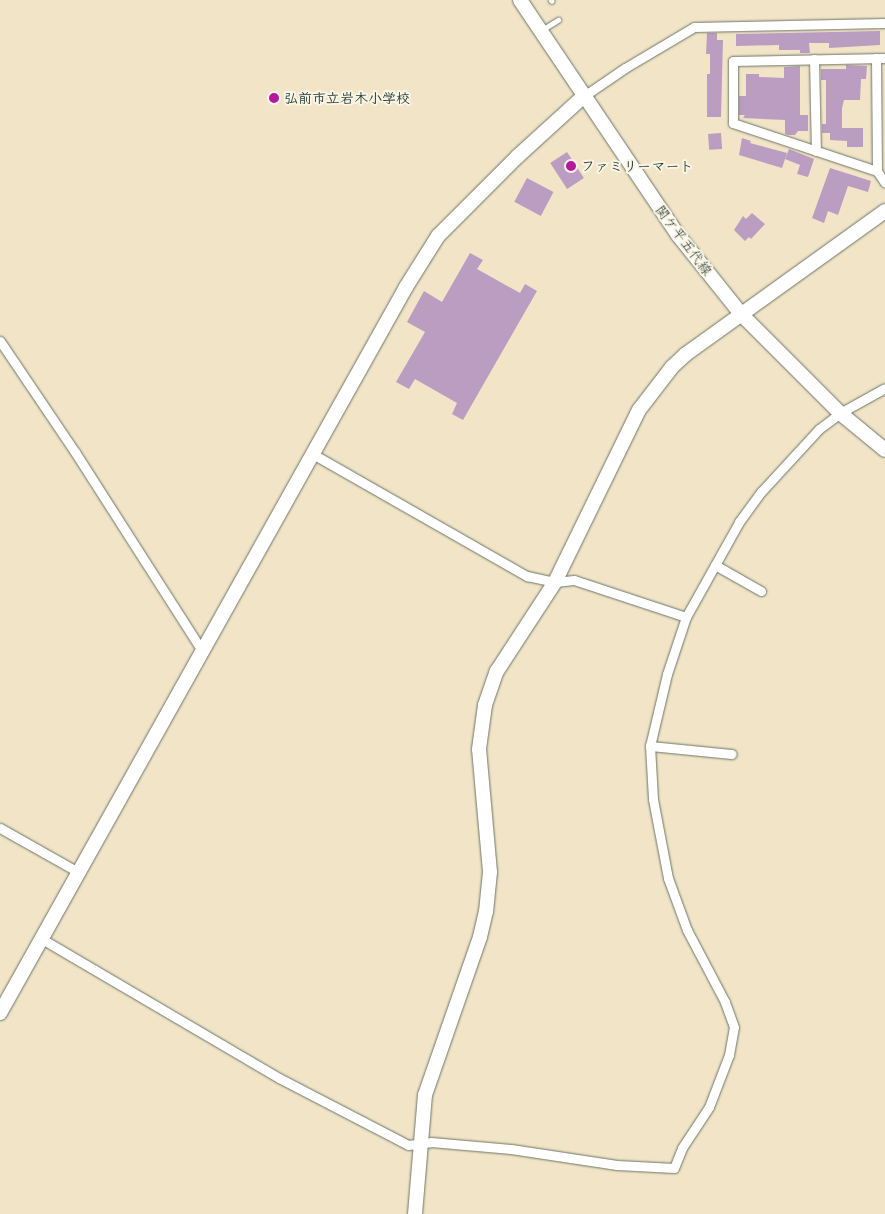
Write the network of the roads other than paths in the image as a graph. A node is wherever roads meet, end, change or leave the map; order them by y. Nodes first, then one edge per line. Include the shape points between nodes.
1 (520, 0) edge
2 (558, 20) dead end
3 (885, 23) edge
4 (541, 31) junction
5 (881, 58) edge
6 (814, 59) junction
7 (584, 96) junction
8 (881, 136) edge
9 (816, 151) junction
10 (877, 171) junction
11 (885, 183) edge
12 (885, 211) edge
13 (741, 314) junction
14 (0, 341) edge
15 (885, 388) edge
16 (840, 413) junction
17 (885, 450) edge
18 (312, 453) junction
19 (715, 565) junction
20 (554, 582) junction
21 (761, 591) dead end
22 (686, 617) junction
23 (203, 652) junction
24 (650, 746) junction
25 (732, 754) dead end
26 (0, 828) edge
27 (78, 872) junction
28 (42, 940) junction
29 (0, 1013) edge
30 (421, 1143) junction
31 (415, 1214) edge

1 - 4 street, 関ケ平五代線
2 - 4 lane
3 - 7 street via 694,27
4 - 7 street, 関ケ平五代線
5 - 6 street
5 - 8 street
6 - 9 street
6 - 9 street via 733,61 733,123
7 - 13 street, 関ケ平五代線 via 678,235
7 - 18 street via 438,236
8 - 10 street
9 - 10 street
10 - 11 street
12 - 13 street
13 - 16 street, 関ケ平五代線
13 - 20 street via 672,367 639,410
14 - 23 street
15 - 16 street
16 - 17 street, 関ケ平五代線
16 - 19 street via 803,445 761,492 739,522
18 - 20 street via 527,576
18 - 23 street
19 - 21 street
19 - 22 street
20 - 22 street via 574,580
20 - 30 street via 498,671 485,705 479,748 490,872 486,912 425,1095
22 - 24 street via 667,674
23 - 27 street
24 - 25 street
24 - 30 street via 653,799 668,878 687,930 725,1002 734,1027 722,1075 699,1125 682,1148 674,1168 617,1165 511,1149
26 - 27 street
27 - 28 street
28 - 29 street
28 - 30 street via 279,1078 408,1145
30 - 31 street

